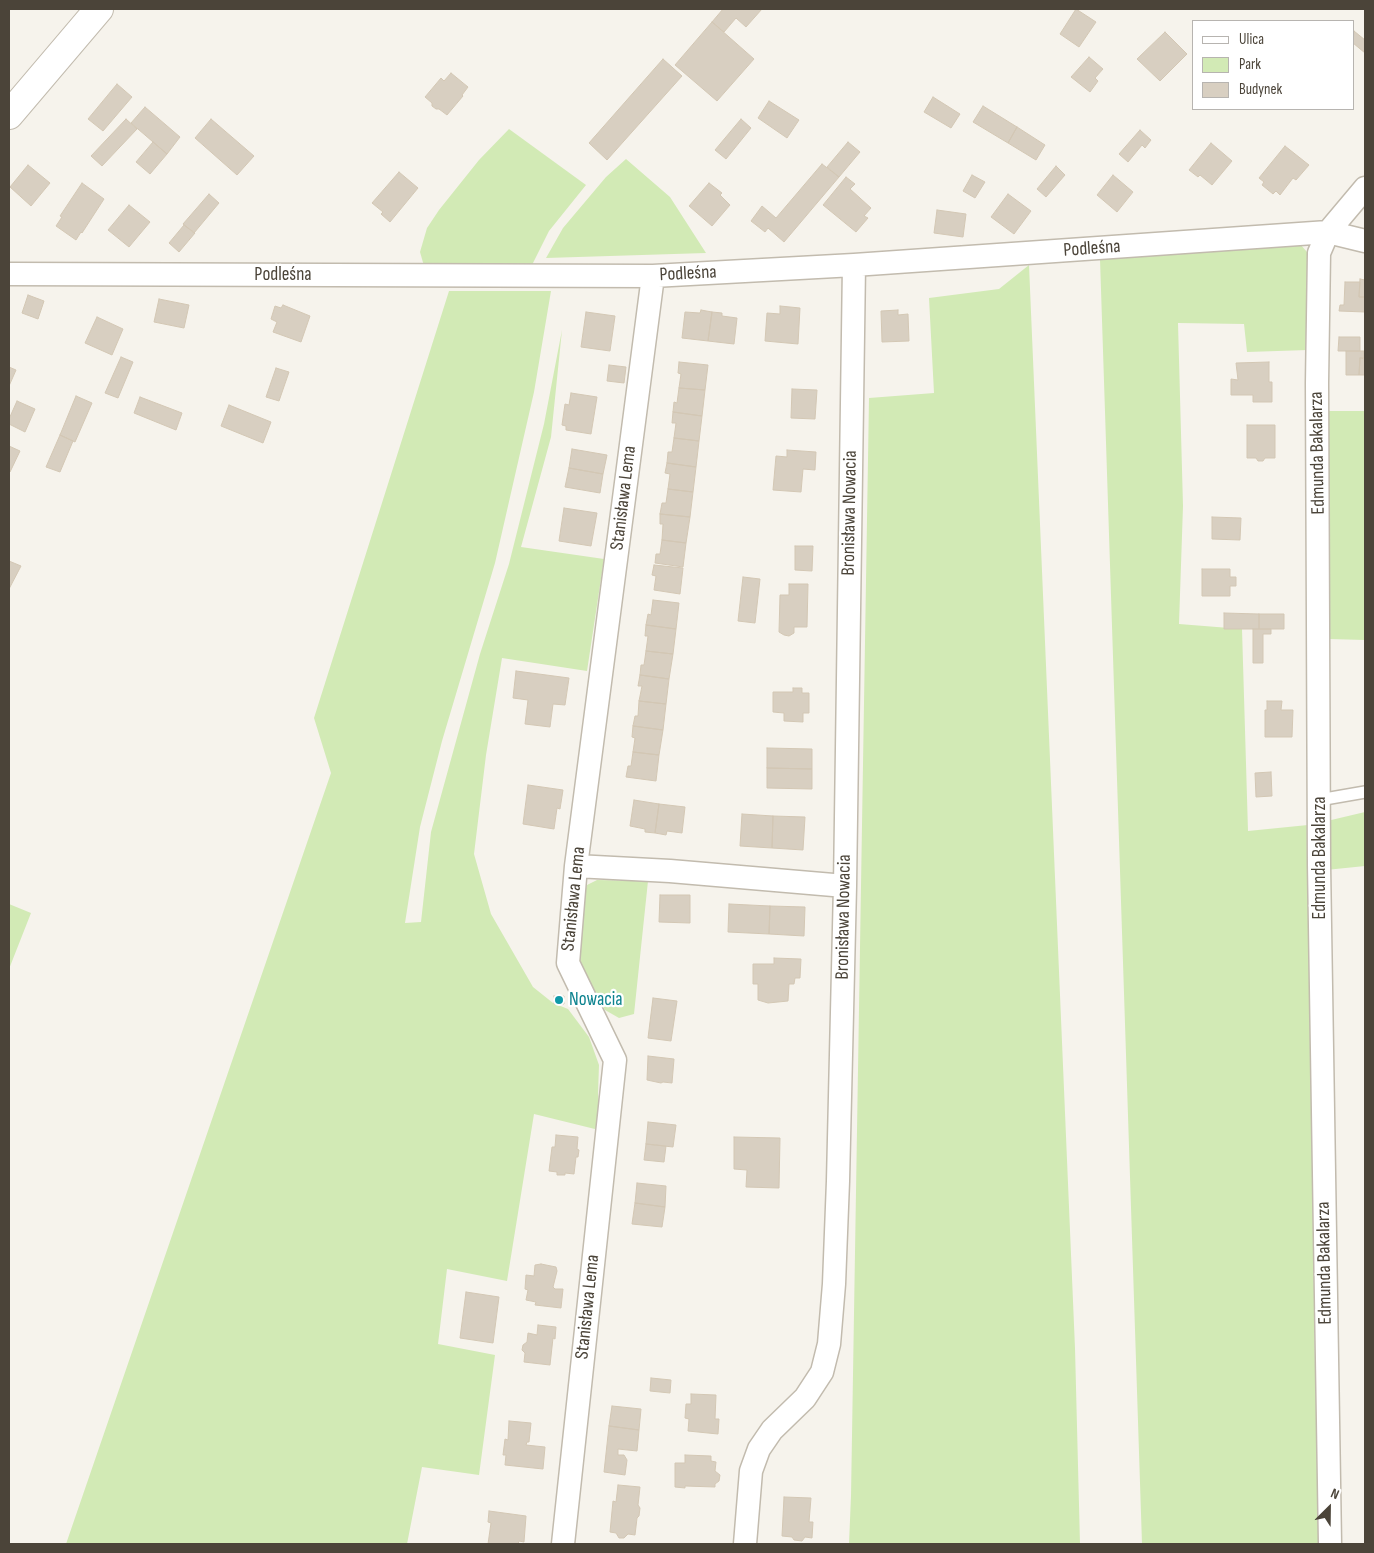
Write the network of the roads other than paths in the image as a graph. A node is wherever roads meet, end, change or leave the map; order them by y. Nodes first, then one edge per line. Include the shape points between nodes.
1 (99, 9) edge
2 (9, 115) edge
3 (1365, 188) edge
4 (1328, 232) junction
5 (1365, 241) edge
6 (854, 265) junction
7 (9, 274) edge
8 (653, 276) junction
9 (1365, 792) edge
10 (1319, 800) junction
11 (576, 866) junction
12 (845, 886) junction
13 (563, 1544) edge
14 (745, 1544) edge
15 (1330, 1544) edge

1 - 2 street
3 - 4 street, Edmunda Bakalarza
4 - 5 street, Podleśna
4 - 6 street, Podleśna
4 - 10 street, Edmunda Bakalarza via 1319,253
6 - 8 street, Podleśna
6 - 12 street, Bronisława Nowacia
7 - 8 street, Podleśna
8 - 11 street, Stanisława Lema
9 - 10 lane
10 - 15 street, Edmunda Bakalarza
11 - 12 street
11 - 13 street, Stanisława Lema via 568,962 615,1060
12 - 14 street, Bronisława Nowacia via 838,1181 830,1344 822,1372 805,1398 772,1430 759,1449 752,1471

